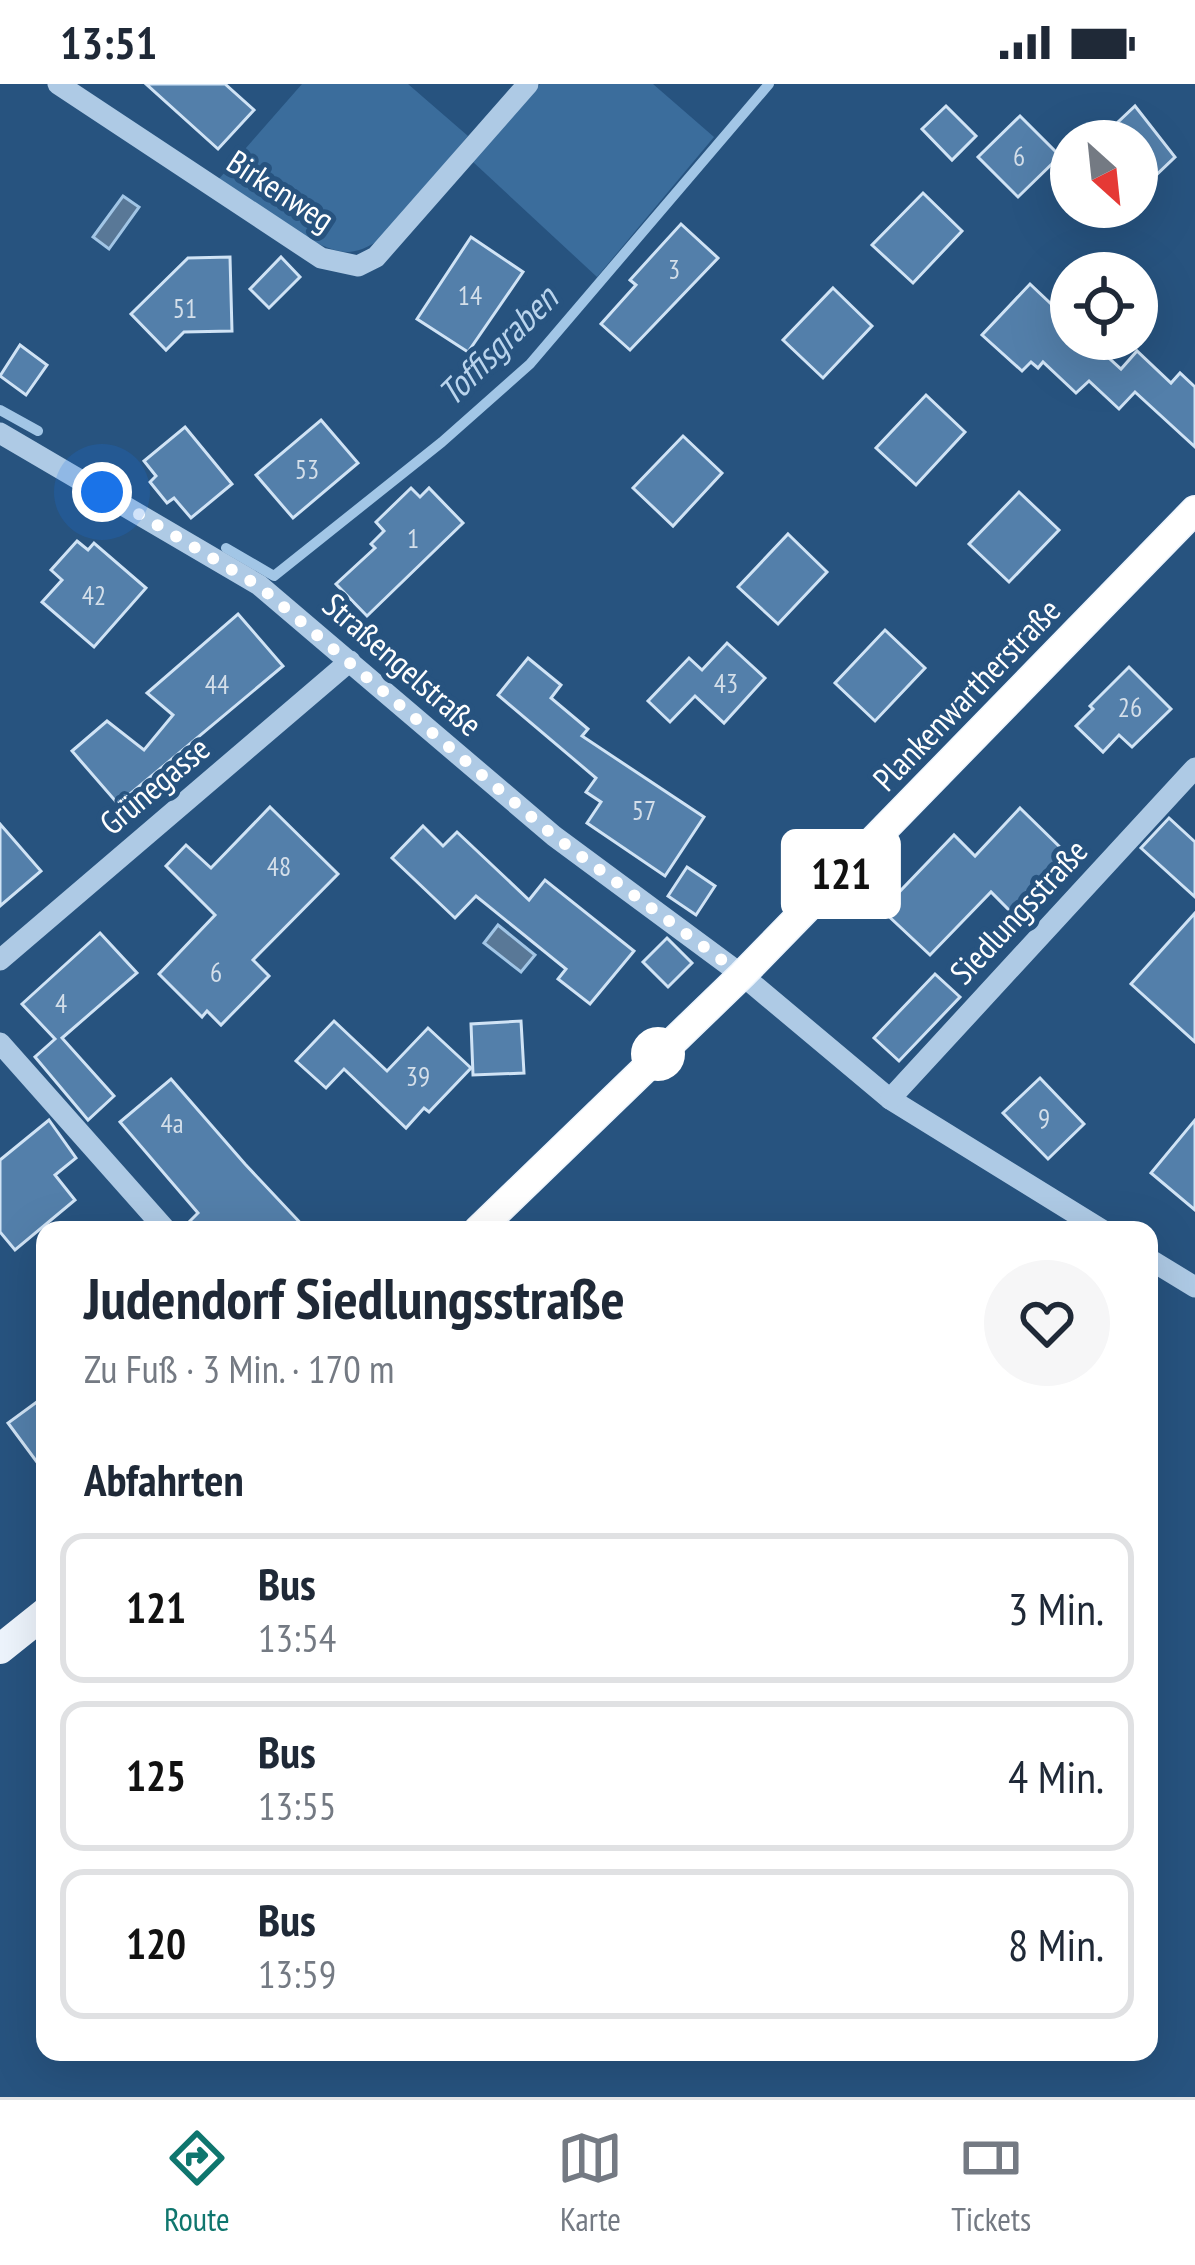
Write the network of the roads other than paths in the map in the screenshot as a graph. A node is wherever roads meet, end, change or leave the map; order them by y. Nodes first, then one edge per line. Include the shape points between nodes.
1 (58, 84) edge
2 (528, 84) edge
3 (89, 92) edge
4 (0, 433) edge
5 (1195, 510) edge
6 (350, 661) junction
7 (1195, 768) edge
8 (0, 960) edge
9 (742, 975) junction
10 (0, 1043) edge
11 (890, 1100) junction
12 (158, 1221) edge
13 (487, 1221) edge
14 (1087, 1221) edge
15 (1158, 1264) edge
16 (1195, 1287) edge
17 (36, 1619) edge
18 (0, 1649) edge

1 - 3 street, Birkenweg
2 - 3 street, Birkenweg via 376,256 358,266 321,258
4 - 6 street, Straßengelstraße via 259,586
5 - 9 main road, Plankenwartherstraße
6 - 8 street, Grünegasse
6 - 9 street, Straßengelstraße via 554,836
7 - 11 street, Siedlungsstraße
9 - 11 street
9 - 13 main road, Plankenwartherstraße
10 - 12 street
11 - 14 street
15 - 16 street
17 - 18 main road

